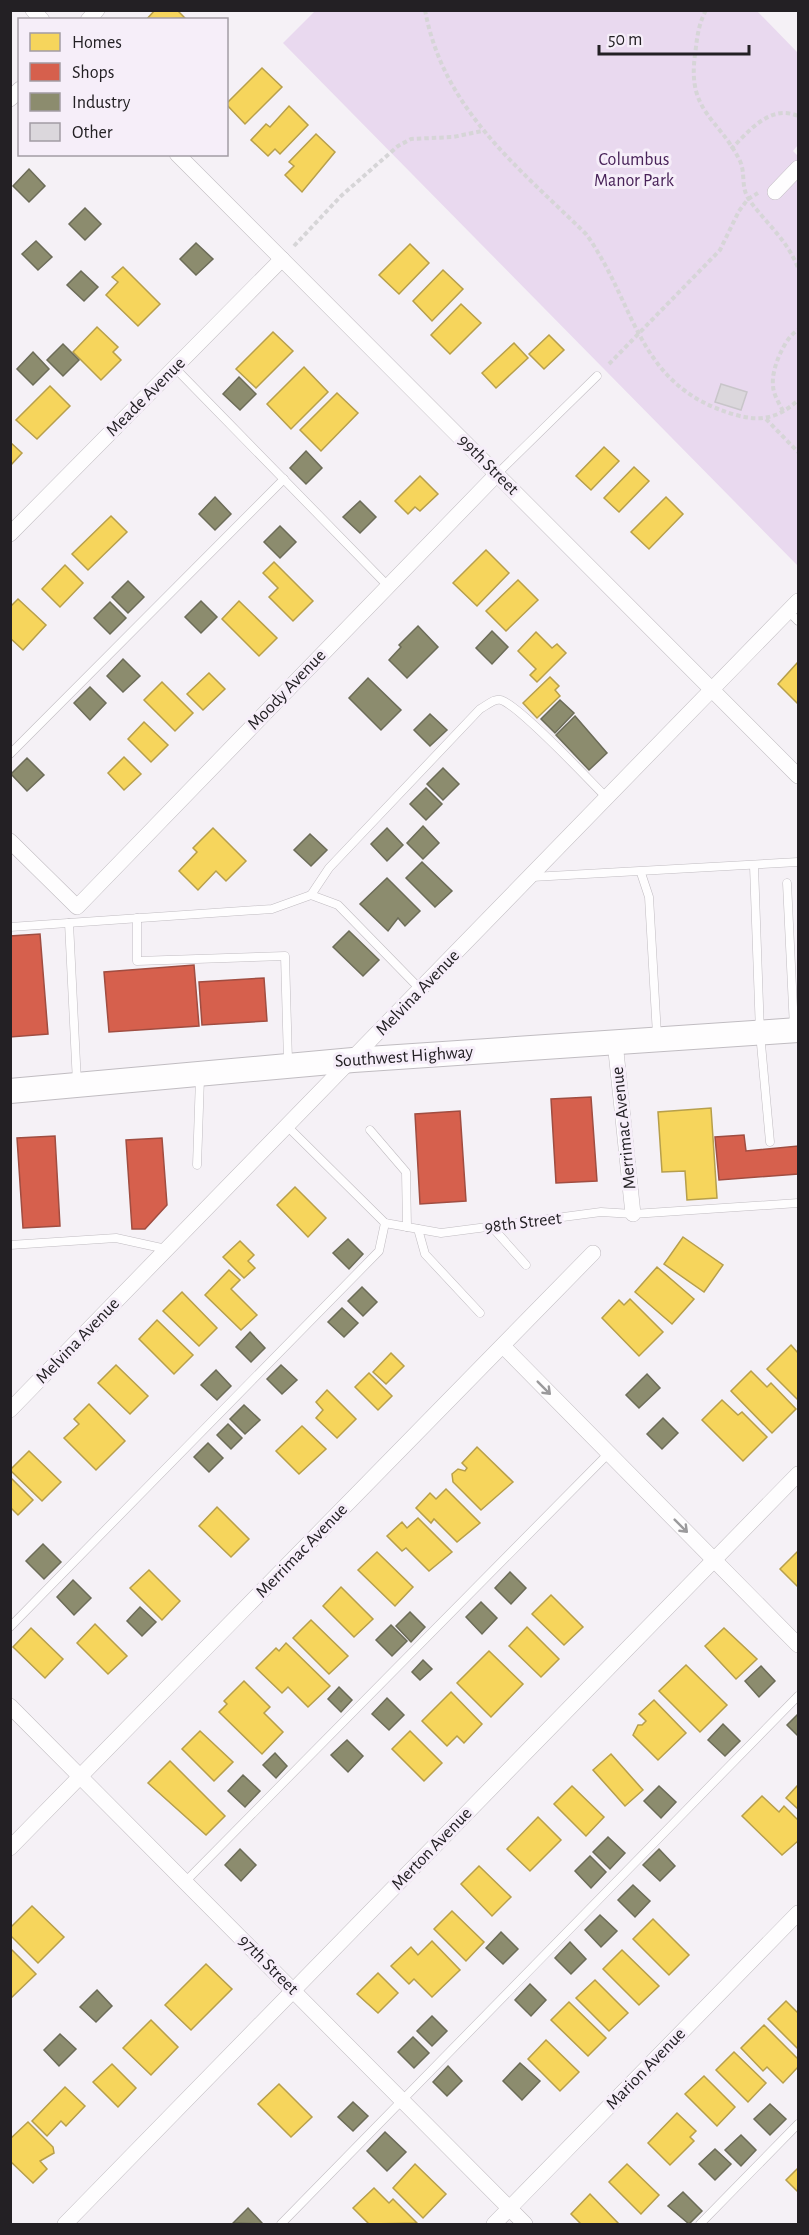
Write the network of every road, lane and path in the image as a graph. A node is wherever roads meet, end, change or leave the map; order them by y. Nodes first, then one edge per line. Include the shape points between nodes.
1 (425, 10) edge
2 (706, 10) edge
3 (798, 116) edge
4 (482, 131) junction
5 (731, 149) junction
6 (179, 156) edge
7 (798, 168) edge
8 (775, 192) dead end
9 (758, 194) dead end
10 (748, 199) junction
11 (294, 246) dead end
12 (282, 259) junction
13 (798, 268) edge
14 (798, 330) edge
15 (638, 337) junction
16 (609, 364) dead end
17 (175, 368) junction
18 (597, 376) dead end
19 (798, 400) edge
20 (783, 411) junction
21 (766, 419) junction
22 (798, 452) edge
23 (497, 474) junction
24 (284, 479) junction
25 (10, 534) edge
26 (388, 586) junction
27 (795, 611) edge
28 (713, 690) junction
29 (10, 754) edge
30 (798, 776) edge
31 (608, 798) junction
32 (10, 841) edge
33 (798, 862) edge
34 (754, 866) junction
35 (641, 873) junction
36 (530, 878) junction
37 (787, 883) dead end
38 (311, 895) junction
39 (138, 918) junction
40 (69, 923) junction
41 (10, 927) edge
42 (421, 990) junction
43 (796, 1030) edge
44 (760, 1033) junction
45 (657, 1040) junction
46 (615, 1042) junction
47 (353, 1060) junction
48 (288, 1066) junction
49 (200, 1074) junction
50 (77, 1085) junction
51 (10, 1091) edge
52 (288, 1126) junction
53 (370, 1130) dead end
54 (770, 1142) dead end
55 (197, 1166) dead end
56 (798, 1203) edge
57 (633, 1214) junction
58 (385, 1223) junction
59 (407, 1227) junction
60 (492, 1227) junction
61 (418, 1229) junction
62 (10, 1245) edge
63 (168, 1249) junction
64 (593, 1253) dead end
65 (526, 1265) dead end
66 (480, 1313) dead end
67 (503, 1346) junction
68 (10, 1410) edge
69 (609, 1453) junction
70 (798, 1474) edge
71 (714, 1560) junction
72 (10, 1627) edge
73 (798, 1645) edge
74 (798, 1696) edge
75 (10, 1706) edge
76 (81, 1777) junction
77 (10, 1848) edge
78 (185, 1882) junction
79 (798, 1913) edge
80 (293, 1991) junction
81 (402, 2101) junction
82 (798, 2124) edge
83 (509, 2208) junction
84 (64, 2224) edge
85 (281, 2224) edge
86 (494, 2224) edge
87 (525, 2224) edge
88 (700, 2224) edge

1 - 4 path via 445,74
2 - 5 path via 699,24 692,76 706,115
3 - 5 path via 777,113 765,118
4 - 11 path via 411,138 341,196
4 - 15 path via 586,234 600,254
5 - 10 path via 741,163 742,187
6 - 12 street, 99th Street
7 - 8 street
9 - 10 path
10 - 13 path via 783,241
10 - 15 path via 720,250
12 - 17 street, Meade Avenue
12 - 23 street, 99th Street
14 - 20 path via 789,338 774,375 774,393
15 - 16 path
15 - 21 path via 678,386 725,412
17 - 24 lane
17 - 25 street, Meade Avenue
18 - 23 lane
19 - 20 path
20 - 21 path
21 - 22 path
23 - 26 street, Moody Avenue
23 - 28 street, 99th Street
24 - 26 lane
24 - 29 lane
26 - 32 street, Moody Avenue via 77,907
27 - 28 street, Melvina Avenue
28 - 30 street, 99th Street
28 - 31 street, Melvina Avenue
31 - 36 street, Melvina Avenue
31 - 38 lane via 518,712 495,700 480,710 329,868
33 - 34 lane
34 - 35 lane
34 - 44 lane
35 - 36 lane
35 - 45 lane via 649,897
36 - 42 street, Melvina Avenue
37 - 43 lane
38 - 39 lane via 272,909
38 - 42 lane via 338,906
39 - 40 lane
39 - 48 lane via 137,961 285,956
40 - 41 lane
40 - 50 lane
42 - 47 street, Melvina Avenue
43 - 44 main road, Southwest Highway
44 - 45 main road, Southwest Highway
44 - 54 lane
45 - 46 main road, Southwest Highway
46 - 47 main road, Southwest Highway
46 - 57 street, Merrimac Avenue
47 - 48 main road, Southwest Highway
47 - 52 street, Melvina Avenue
48 - 49 main road, Southwest Highway
49 - 50 main road, Southwest Highway
49 - 55 lane
50 - 51 main road, Southwest Highway
52 - 58 lane
52 - 63 street, Melvina Avenue
53 - 59 lane via 406,1172
56 - 57 lane, 98th Street
57 - 60 lane, 98th Street via 601,1212
58 - 59 lane, 98th Street
58 - 72 lane via 380,1251
59 - 61 lane, 98th Street
60 - 61 lane, 98th Street via 441,1233
60 - 65 lane
61 - 66 lane via 425,1254
62 - 63 lane via 116,1238
63 - 68 street, Melvina Avenue
64 - 67 street, Merrimac Avenue
67 -> 69 street
67 - 76 street, Merrimac Avenue
69 -> 71 street
69 - 78 lane
70 - 71 street, Merton Avenue
71 - 73 street
71 - 80 street, Merton Avenue
74 - 81 lane
75 - 76 street, 97th Street
76 - 77 street, Merrimac Avenue
76 - 78 street, 97th Street
78 - 80 street, 97th Street
79 - 83 street, Marion Avenue
80 - 81 street, 97th Street
80 - 84 street, Merton Avenue
81 - 83 street, 97th Street
81 - 85 lane
82 - 88 lane
83 - 86 street, Marion Avenue
83 - 87 street, 97th Street

